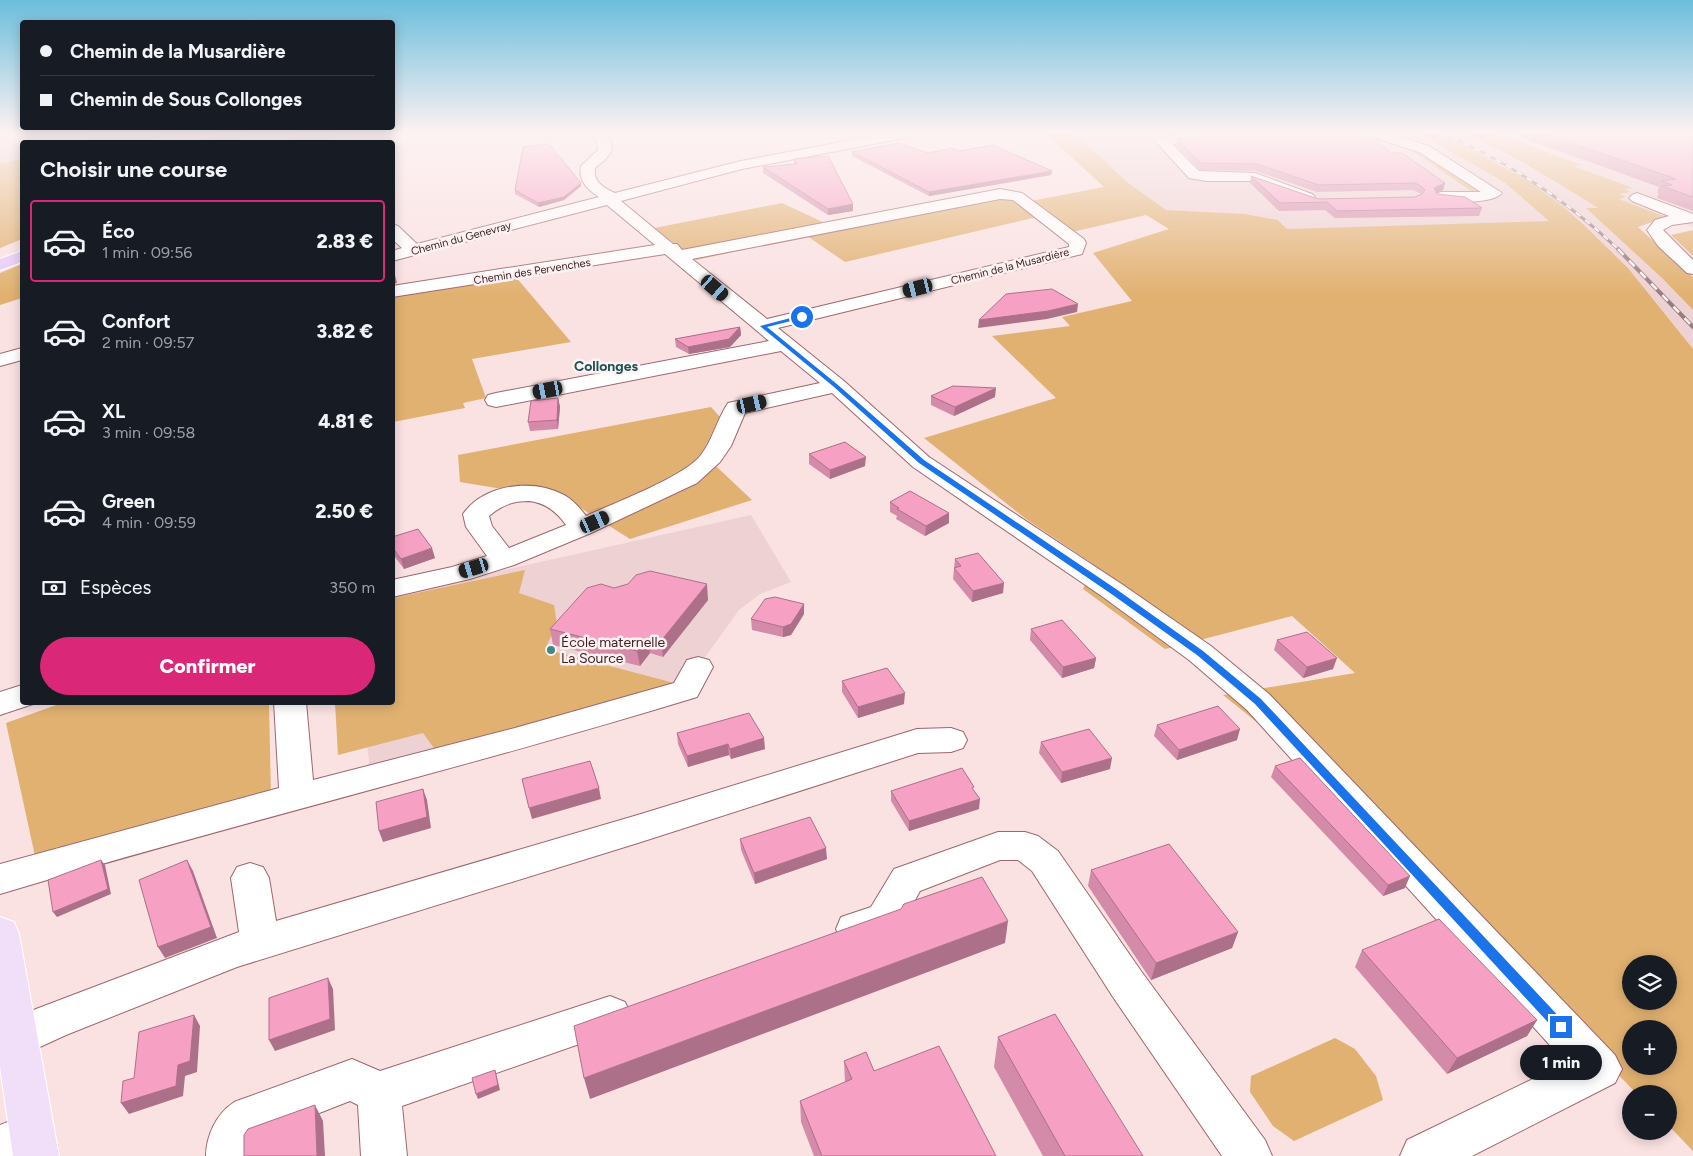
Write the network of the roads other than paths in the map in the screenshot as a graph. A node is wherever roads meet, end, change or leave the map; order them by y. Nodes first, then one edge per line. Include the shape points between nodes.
1 (594, 187) edge
2 (652, 187) edge
3 (1280, 187) edge
4 (1453, 187) edge
5 (1484, 187) edge
6 (1467, 196) junction
7 (1441, 197) edge
8 (611, 198) junction
9 (1636, 198) dead end
10 (1321, 199) edge
11 (1486, 209) dead end
12 (1691, 218) edge
13 (395, 232) edge
14 (20, 247) edge
15 (414, 250) junction
16 (676, 252) junction
17 (0, 255) edge
18 (395, 255) edge
19 (20, 257) edge
20 (0, 265) edge
21 (1693, 269) edge
22 (395, 292) edge
23 (763, 326) junction
24 (784, 344) junction
25 (20, 355) edge
26 (0, 360) edge
27 (836, 386) junction
28 (496, 400) dead end
29 (582, 528) junction
30 (504, 559) junction
31 (395, 587) edge
32 (698, 667) dead end
33 (20, 697) edge
34 (0, 704) edge
35 (290, 705) edge
36 (952, 740) dead end
37 (297, 797) junction
38 (250, 878) dead end
39 (0, 879) edge
40 (0, 934) edge
41 (819, 942) edge
42 (260, 943) junction
43 (640, 1005) edge
44 (16, 1038) junction
45 (379, 1093) junction
46 (25, 1149) edge
47 (229, 1156) edge
48 (384, 1156) edge
49 (1249, 1156) edge
50 (1423, 1156) edge

1 - 8 street
2 - 8 street, Chemin du Genevray
3 - 10 street
4 - 6 street
5 - 6 street via 1494,193
6 - 7 street
6 - 11 street
8 - 15 street, Chemin du Genevray
8 - 16 street
9 - 12 street
12 - 21 street via 1664,222 1655,230
13 - 15 street
14 - 17 highway
15 - 18 street, Chemin du Genevray
16 - 22 street, Chemin des Pervenches
16 - 23 street
16 - 23 street, Chemin de la Musardière via 1000,194 1017,196 1078,243 1076,250
19 - 20 highway
23 - 24 street
24 - 27 street
24 - 28 street
25 - 26 street
27 - 29 street via 736,408 719,446 708,462 688,478
27 - 50 street via 922,462 1200,653 1258,702 1600,1069
29 - 30 street
29 - 30 street via 568,510 551,498 517,494 495,500 476,514 478,527
30 - 31 street
32 - 37 street via 686,690 592,719
33 - 34 street
35 - 37 street
36 - 42 street via 917,741
37 - 39 street
38 - 42 street
40 - 44 main road
41 - 49 street via 885,918 907,880 998,846 1025,846 1045,861 1127,984
42 - 44 street via 212,959
43 - 45 street
44 - 46 main road
45 - 47 street via 352,1080 248,1118 229,1142
45 - 48 street

